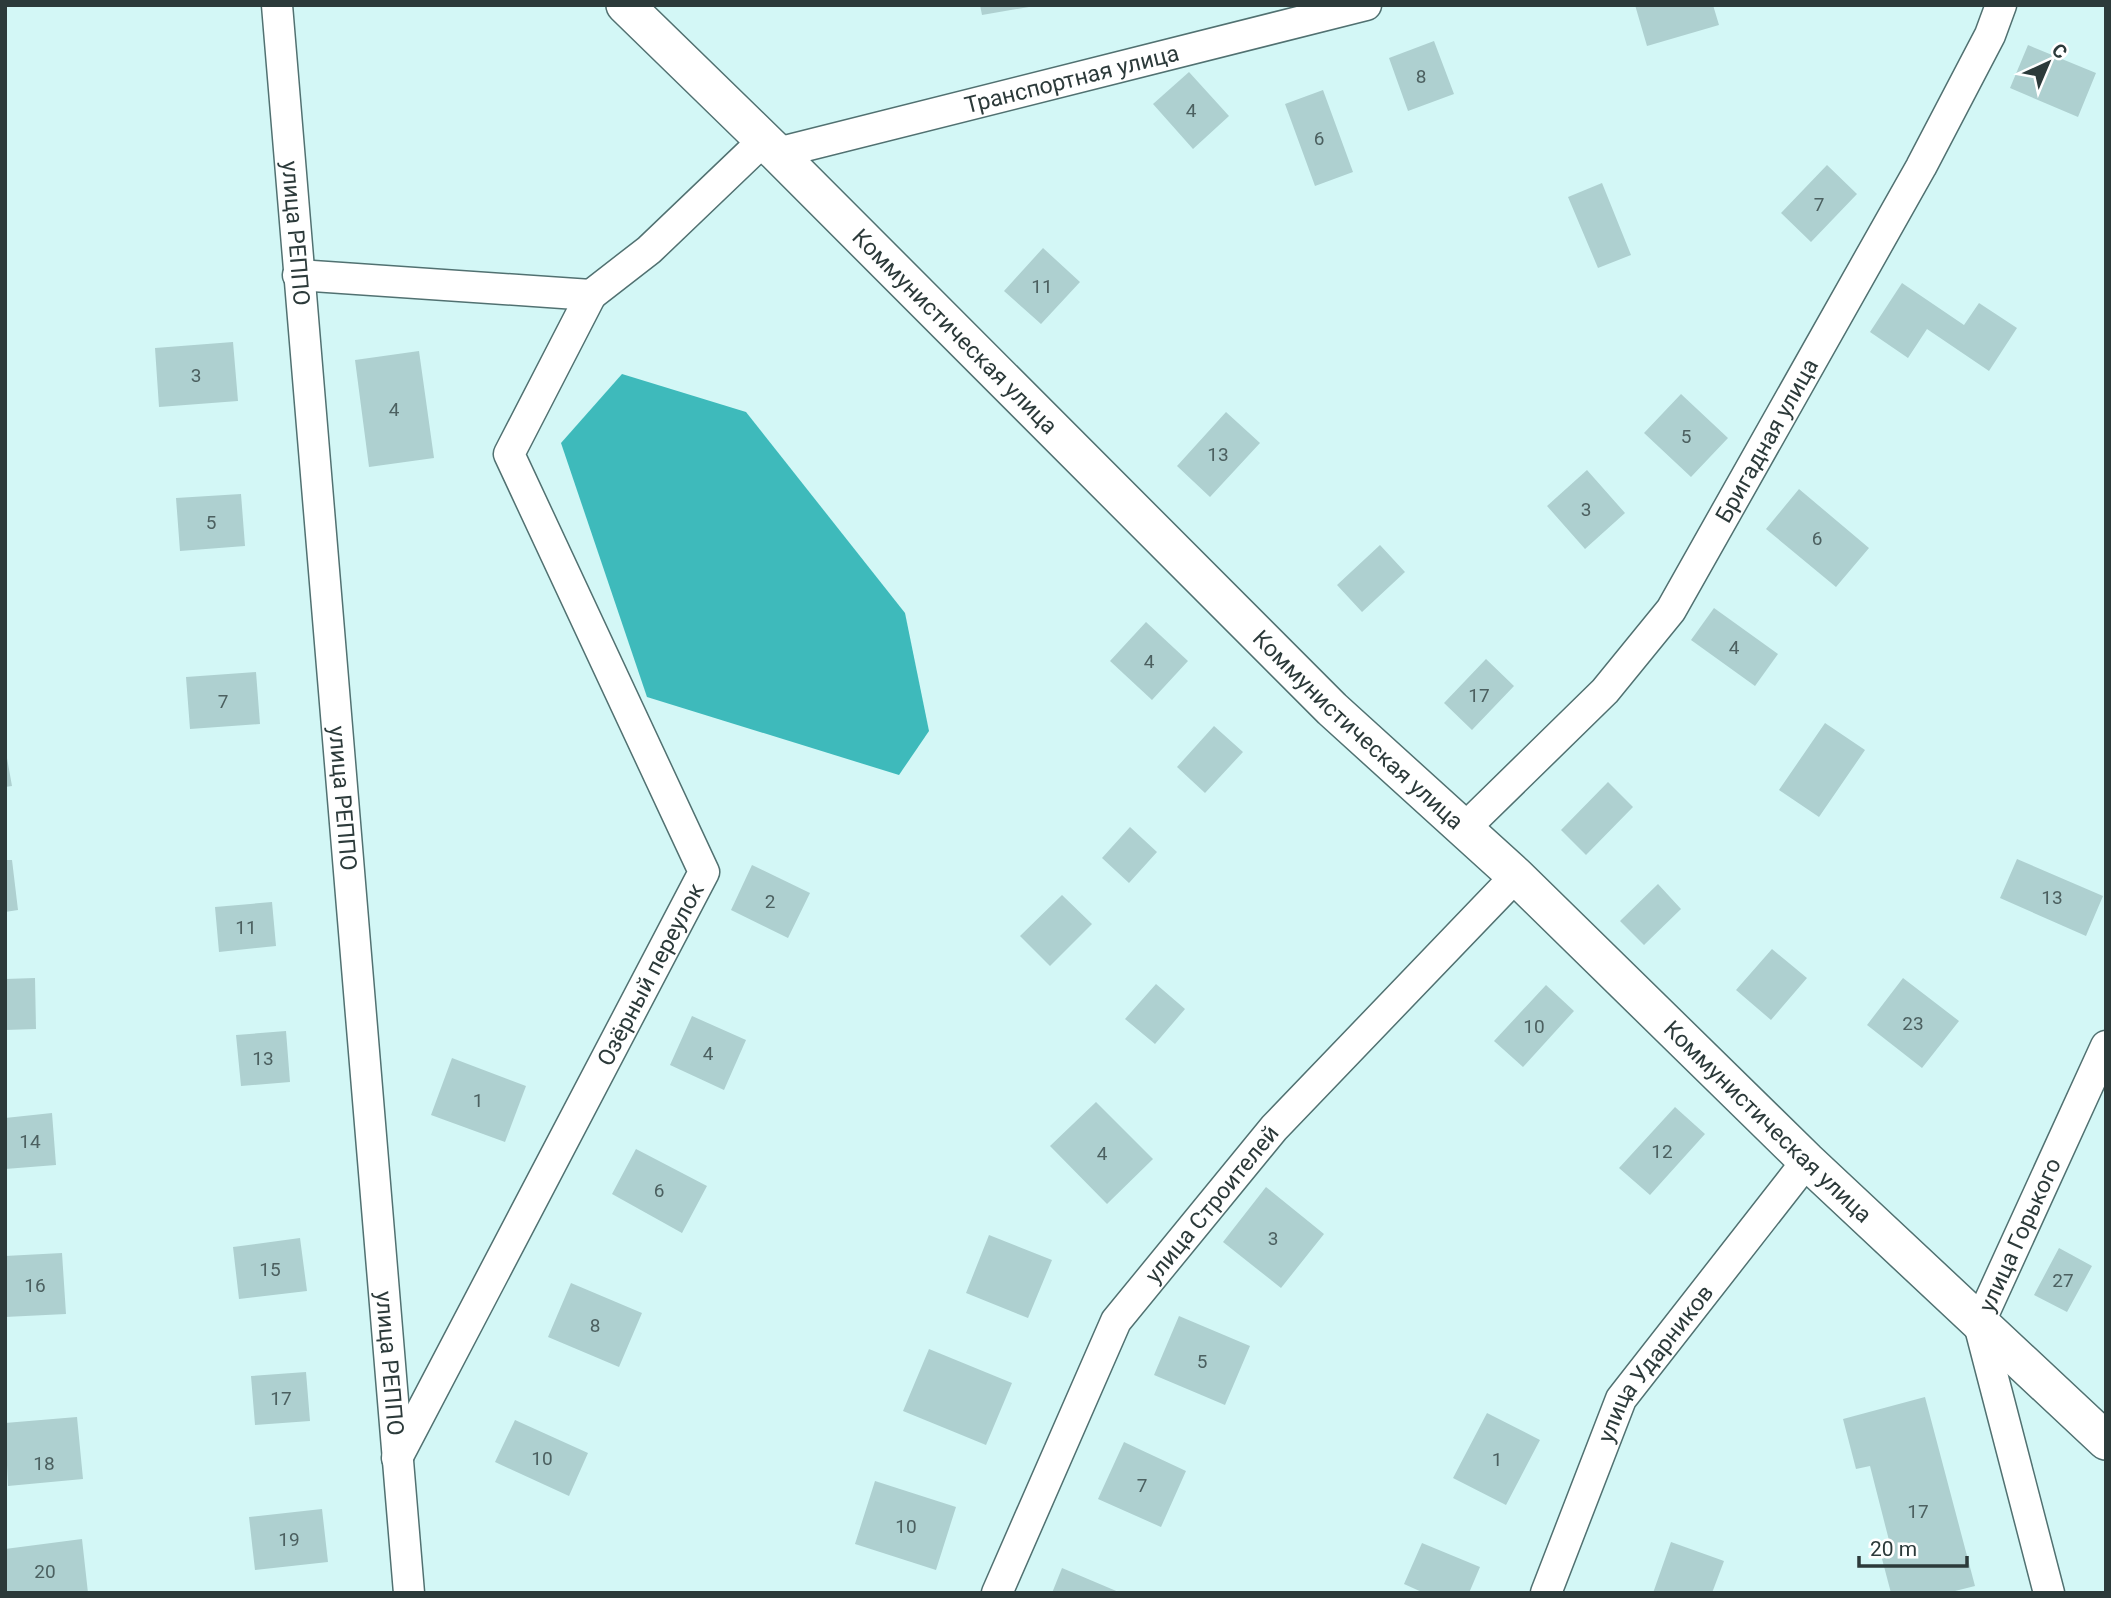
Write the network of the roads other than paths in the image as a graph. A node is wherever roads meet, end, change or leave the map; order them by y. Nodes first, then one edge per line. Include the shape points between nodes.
1 (277, 5) edge
2 (625, 5) edge
3 (1366, 5) edge
4 (2001, 5) edge
5 (770, 147) junction
6 (298, 275) junction
7 (591, 295) junction
8 (1465, 828) junction
9 (1516, 876) junction
10 (2106, 1046) edge
11 (1807, 1161) junction
12 (1979, 1324) junction
13 (2106, 1441) edge
14 (397, 1459) junction
15 (409, 1593) edge
16 (997, 1593) edge
17 (1546, 1593) edge
18 (2049, 1593) edge

1 - 6 street, улица РЕППО
2 - 5 street, Коммунистическая улица
3 - 5 street, Транспортная улица
4 - 8 street, Бригадная улица via 1921,167 1671,610 1605,691
5 - 7 street
5 - 8 street, Коммунистическая улица via 1332,709
6 - 7 street
6 - 14 street, улица РЕППО
7 - 14 street, Озёрный переулок via 509,454 704,872
8 - 9 street, Коммунистическая улица
9 - 11 street, Коммунистическая улица
9 - 16 street, улица Строителей via 1274,1128 1116,1321
10 - 12 street, улица Горького
11 - 12 street, Коммунистическая улица
11 - 17 street, улица Ударников via 1622,1399
12 - 13 street, Коммунистическая улица
12 - 18 street, улица Горького
14 - 15 street, улица РЕППО

